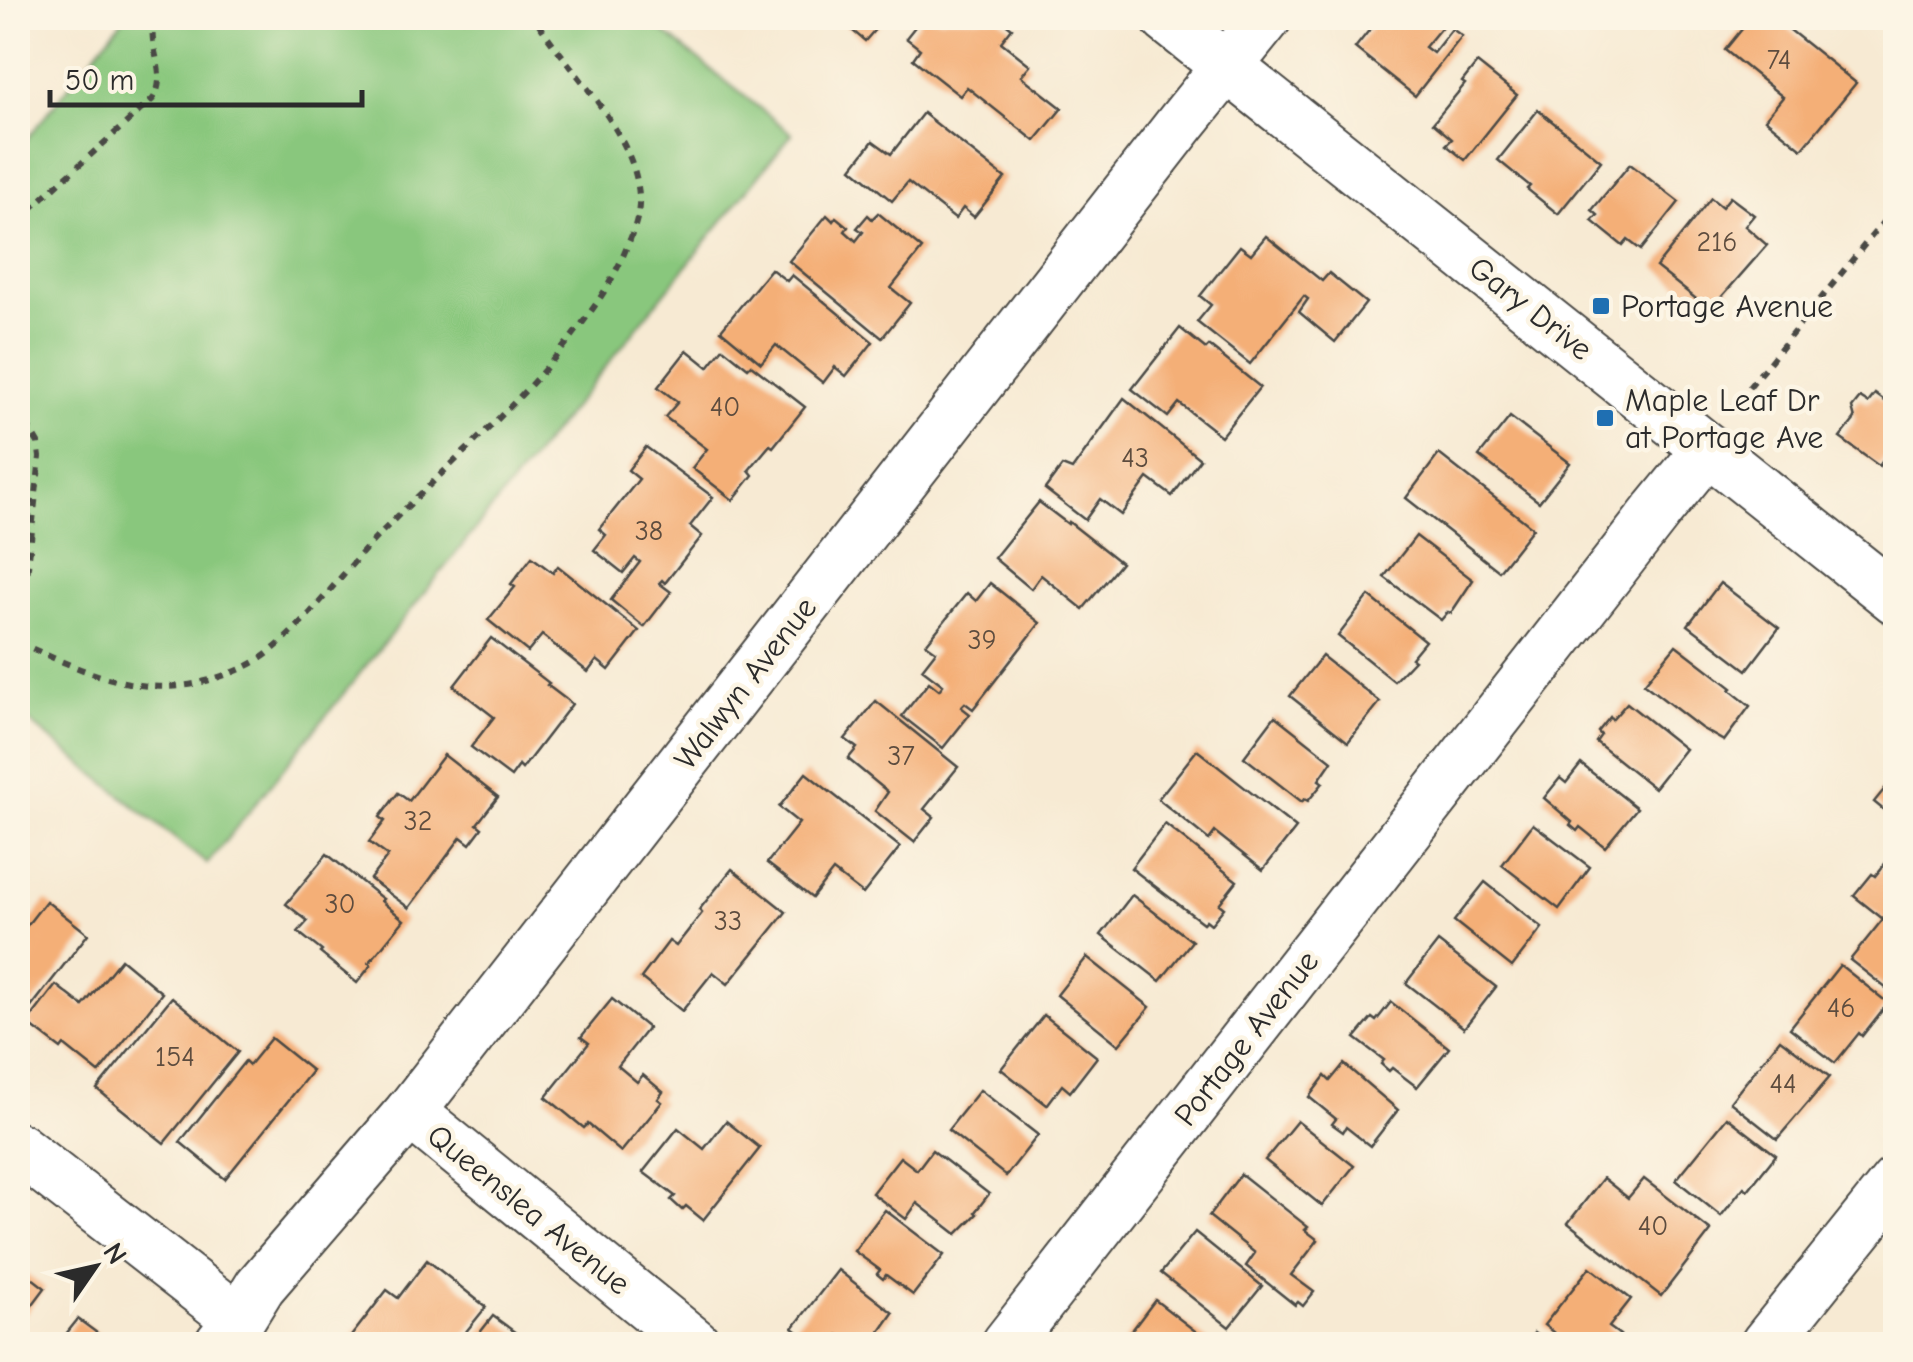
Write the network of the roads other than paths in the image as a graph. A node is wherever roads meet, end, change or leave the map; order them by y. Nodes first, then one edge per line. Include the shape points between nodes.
1 (1166, 18) edge
2 (1266, 18) edge
3 (1227, 66) junction
4 (1706, 447) junction
5 (1896, 599) edge
6 (410, 1112) junction
7 (18, 1148) edge
8 (1896, 1182) edge
9 (230, 1332) edge
10 (696, 1344) edge
11 (1007, 1344) edge
12 (1766, 1344) edge

1 - 3 street, Gary Drive
2 - 3 street, Walwyn Avenue
3 - 4 street, Gary Drive
3 - 6 street, Walwyn Avenue
4 - 5 street, Gary Drive
4 - 11 street, Portage Avenue
6 - 9 street, Walwyn Avenue via 260,1286
6 - 10 street, Queenslea Avenue
7 - 9 street
8 - 12 street

